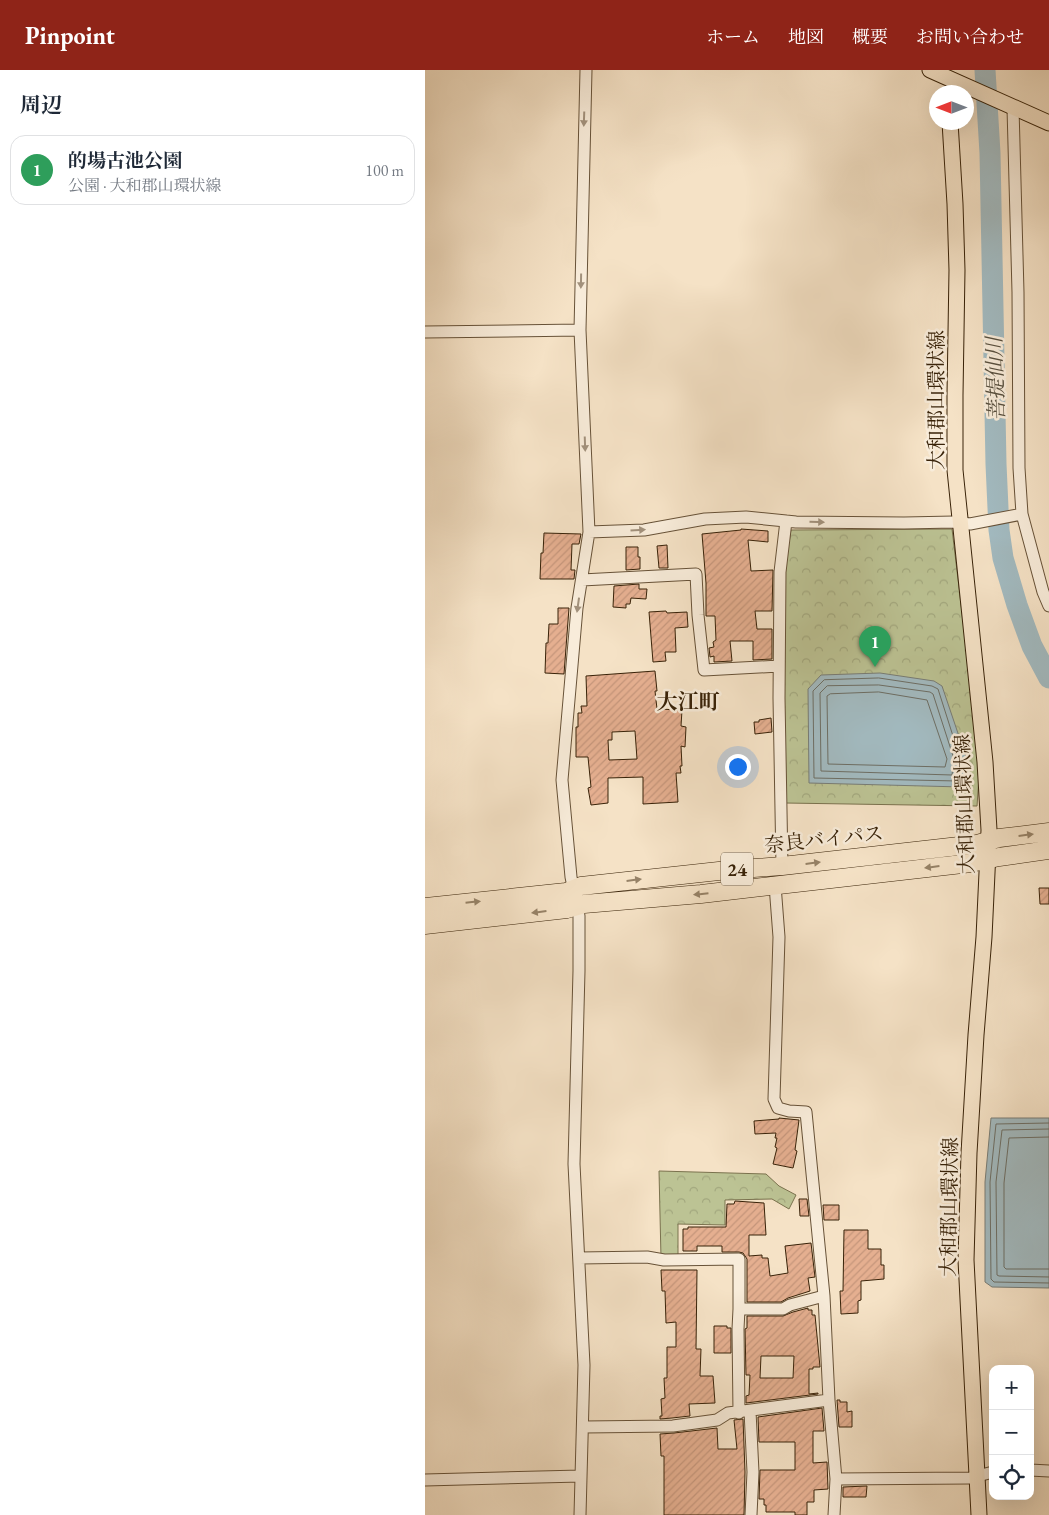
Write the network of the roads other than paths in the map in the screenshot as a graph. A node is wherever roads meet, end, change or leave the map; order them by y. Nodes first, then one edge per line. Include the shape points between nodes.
1 (586, 70) edge
2 (930, 70) edge
3 (952, 85) edge
4 (974, 93) edge
5 (1011, 107) junction
6 (1049, 123) edge
7 (950, 130) edge
8 (580, 330) junction
9 (425, 332) edge
10 (1019, 515) junction
11 (786, 521) junction
12 (965, 524) junction
13 (589, 532) junction
14 (582, 580) junction
15 (1049, 606) edge
16 (779, 666) junction
17 (1049, 832) edge
18 (989, 841) junction
19 (1049, 850) edge
20 (988, 859) junction
21 (782, 866) junction
22 (775, 885) junction
23 (574, 889) junction
24 (577, 907) junction
25 (425, 908) edge
26 (425, 925) edge
27 (579, 1258) junction
28 (824, 1296) junction
29 (739, 1309) junction
30 (829, 1400) junction
31 (745, 1412) junction
32 (584, 1427) junction
33 (1034, 1470) edge
34 (1049, 1471) edge
35 (989, 1473) edge
36 (581, 1476) junction
37 (977, 1476) junction
38 (836, 1479) junction
39 (425, 1480) edge
40 (580, 1515) edge
41 (751, 1515) edge
42 (834, 1515) edge
43 (979, 1515) edge

1 -> 8 street
2 - 3 main road
4 - 5 main road
5 - 6 main road
5 - 10 street via 1018,292
7 - 12 main road, 大和郡山環状線 via 957,270 955,462
8 - 9 street
8 -> 13 street
10 - 12 street
10 - 15 street
11 -> 12 street
13 -> 11 street via 644,530 705,519 746,516
11 - 16 street via 779,572
12 - 18 main road, 大和郡山環状線
13 - 14 street
14 - 16 street via 696,574 703,670
14 -> 23 street via 562,780
16 - 21 street
18 -> 17 highway, 奈良バイパス / 24
18 - 20 main road, 大和郡山環状線
21 -> 18 highway, 奈良バイパス / 24
19 - 20 highway, 奈良バイパス / 24
20 -> 22 highway, 奈良バイパス / 24
20 - 37 main road, 大和郡山環状線 via 966,1260
23 -> 21 highway, 奈良バイパス / 24
22 -> 24 highway, 奈良バイパス / 24
22 - 28 street via 779,937 774,1099 778,1108 806,1112
23 - 24 street
25 -> 23 highway, 奈良バイパス / 24
24 -> 26 highway, 奈良バイパス / 24
24 - 27 street via 579,971 573,1164
27 - 29 street via 739,1259
27 - 32 street
28 - 29 street via 783,1309
28 - 30 street
29 - 31 street
30 - 31 street
30 - 38 street
31 - 32 street via 728,1413 717,1420 673,1426
31 - 41 street via 753,1472
32 - 36 street
33 - 34 street
35 - 37 street
36 - 39 street
36 - 40 street
37 - 38 street
37 - 43 main road, 大和郡山環状線
38 - 42 street

